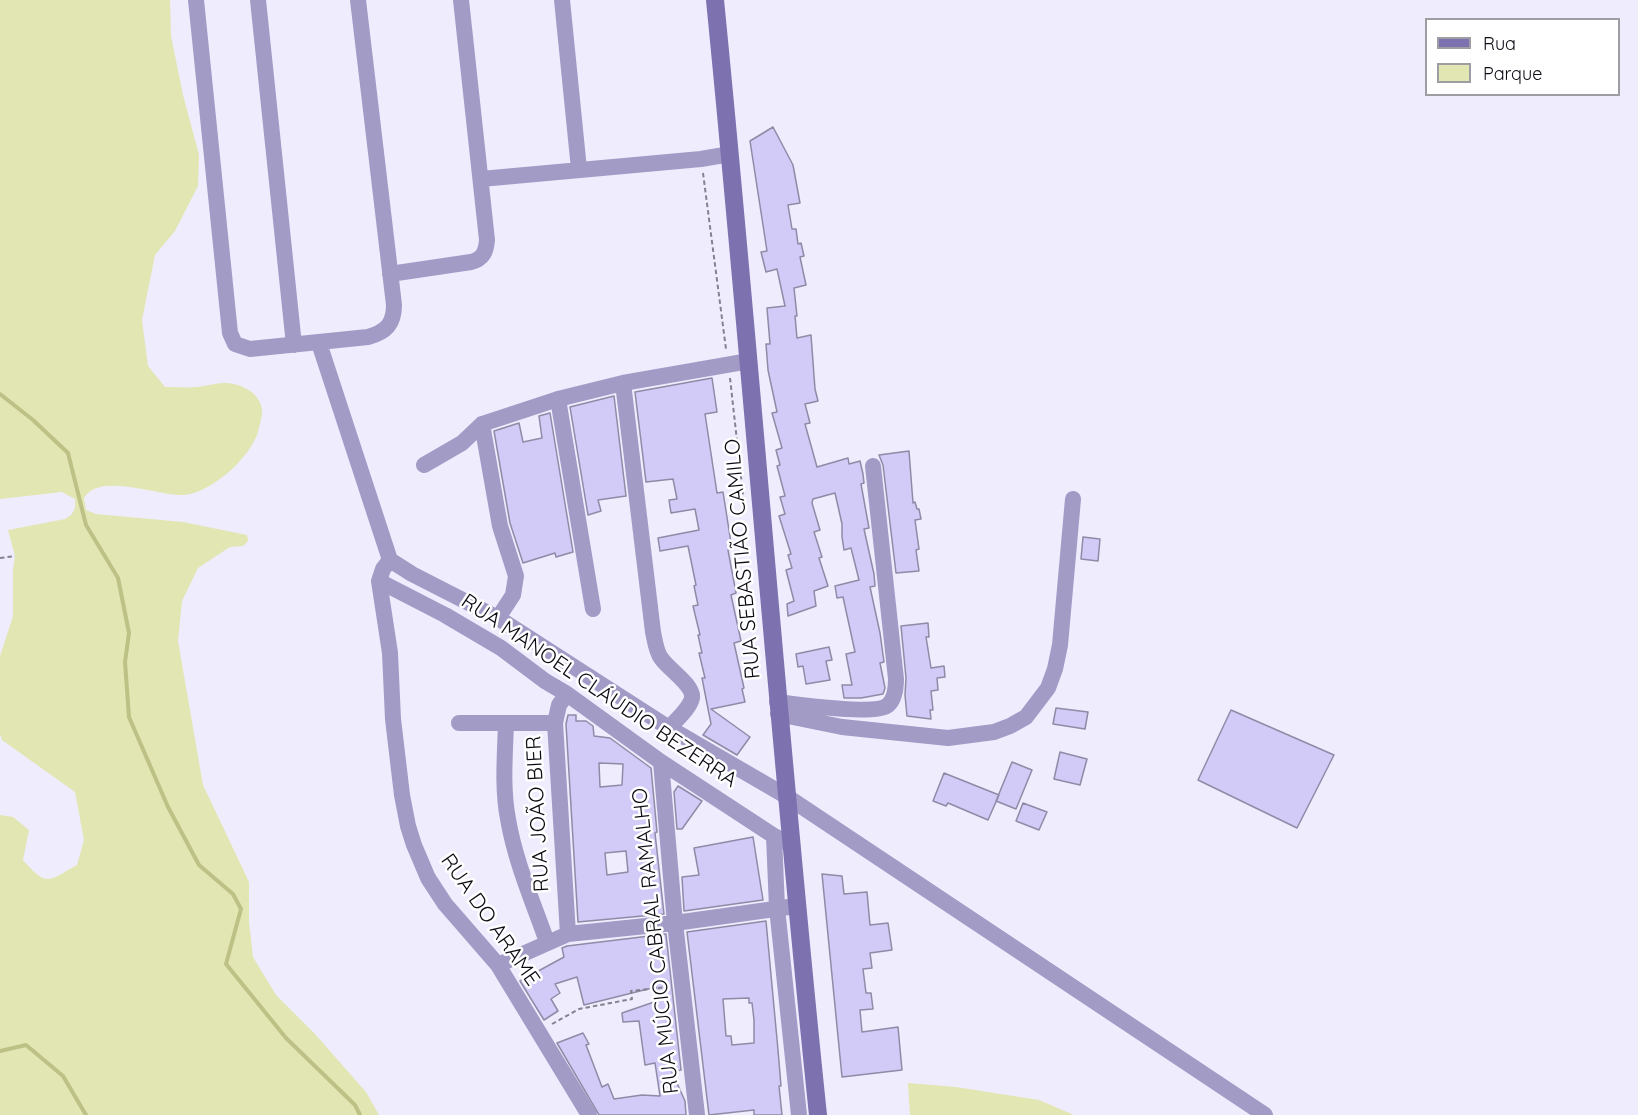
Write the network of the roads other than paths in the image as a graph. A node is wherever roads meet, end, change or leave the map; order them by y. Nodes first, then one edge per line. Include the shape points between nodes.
1 (196, 0) edge
2 (258, 0) edge
3 (358, 0) edge
4 (461, 0) edge
5 (562, 0) edge
6 (715, 0) edge
7 (730, 154) junction
8 (579, 169) junction
9 (481, 179) junction
10 (390, 274) junction
11 (319, 342) junction
12 (294, 345) junction
13 (749, 361) junction
14 (623, 383) junction
15 (558, 399) junction
16 (482, 424) junction
17 (424, 465) dead end
18 (873, 466) dead end
19 (1072, 499) dead end
20 (390, 560) junction
21 (379, 581) junction
22 (593, 609) dead end
23 (498, 618) junction
24 (567, 694) junction
25 (778, 708) junction
26 (459, 723) dead end
27 (506, 723) junction
28 (555, 723) junction
29 (669, 728) junction
30 (661, 762) junction
31 (786, 796) junction
32 (782, 840) junction
33 (796, 906) junction
34 (777, 908) junction
35 (675, 922) junction
36 (568, 934) junction
37 (547, 942) junction
38 (498, 965) junction
39 (589, 1115) edge
40 (697, 1115) edge
41 (799, 1115) edge
42 (818, 1115) edge
43 (1265, 1115) edge

1 - 12 street via 233,341 250,349
2 - 12 street
3 - 10 street
4 - 9 street
5 - 8 street
6 - 7 main road, RUA SEBASTIÃO CAMILO
7 - 8 street
7 - 13 main road, RUA SEBASTIÃO CAMILO
8 - 9 street
9 - 10 street via 487,240 483,255 471,262
10 - 11 street via 394,316 385,330 368,337
11 - 12 street
11 - 20 street
13 - 14 street
13 - 25 main road, RUA SEBASTIÃO CAMILO
14 - 15 street
14 - 29 street via 653,632 663,661 692,691 689,703
15 - 16 street
15 - 22 street
16 - 17 street via 462,442
16 - 23 street via 500,526 516,576 513,595
18 - 25 street via 896,679 893,698 888,705 872,711
19 - 25 street via 1055,669 1026,717 994,732 948,738 842,727
20 - 21 street
20 - 23 street
21 - 24 street, RUA MANOEL CLÁUDIO BEZERRA via 491,642
21 - 38 street, RUA DO ARAME via 408,826 428,878
23 - 29 street
24 - 28 street, RUA JOÃO BIER via 559,705
24 - 30 street, RUA MANOEL CLÁUDIO BEZERRA
25 - 31 main road, RUA SEBASTIÃO CAMILO
26 - 27 street
27 - 28 street
27 - 37 street via 507,816 516,855
28 - 36 street, RUA JOÃO BIER
29 - 31 street
30 - 32 street, RUA MANOEL CLÁUDIO BEZERRA
30 - 35 street, RUA MÚCIO CABRAL RAMALHO
31 - 32 main road, RUA SEBASTIÃO CAMILO
31 - 43 street
32 - 33 main road, RUA SEBASTIÃO CAMILO
32 - 34 street, RUA SEBASTIÃO CAMILO
33 - 34 street
33 - 42 main road, RUA SEBASTIÃO CAMILO
34 - 35 street
34 - 41 street, RUA SEBASTIÃO CAMILO
35 - 36 street
35 - 40 street, RUA MÚCIO CABRAL RAMALHO
36 - 37 street
37 - 38 street
38 - 39 street, RUA DO ARAME

